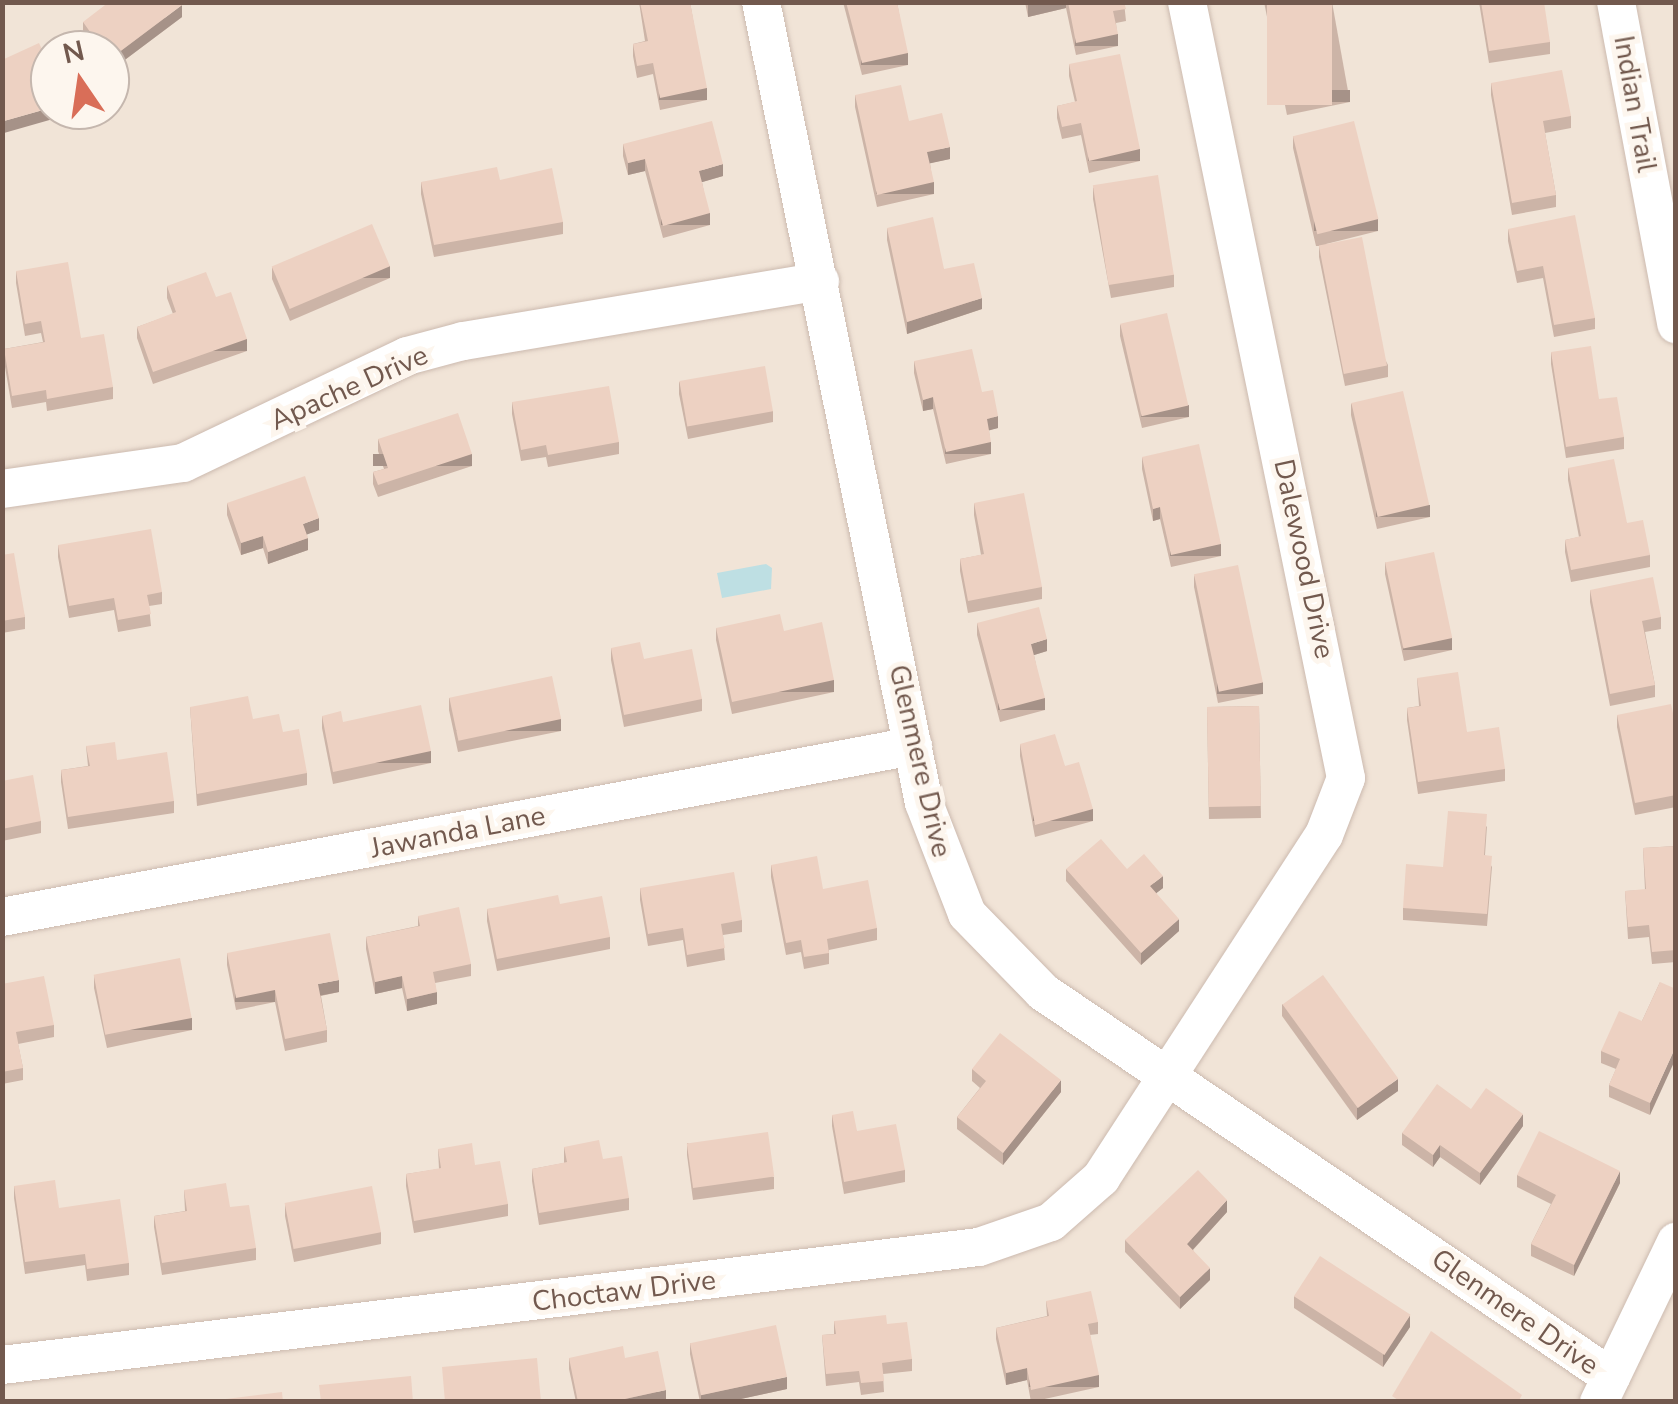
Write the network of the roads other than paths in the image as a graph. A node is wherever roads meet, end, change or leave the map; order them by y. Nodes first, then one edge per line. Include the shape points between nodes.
1 (761, 2) edge
2 (1187, 2) edge
3 (1616, 2) edge
4 (820, 282) junction
5 (1676, 324) edge
6 (2, 489) edge
7 (913, 746) junction
8 (2, 917) edge
9 (1171, 1074) junction
10 (1676, 1242) edge
11 (2, 1365) edge
12 (1604, 1389) edge

1 - 4 street, Glenmere Drive
2 - 9 street, Dalewood Drive via 1346,778 1324,835
3 - 5 street, Indian Trail
4 - 6 street, Apache Drive via 407,356 183,463
4 - 7 street, Glenmere Drive
7 - 8 street, Jawanda Lane
7 - 9 street, Glenmere Drive via 942,862 967,914 1043,992
9 - 11 street, Choctaw Drive via 1072,1210 1031,1232 980,1247
9 - 12 street, Glenmere Drive
10 - 12 street

